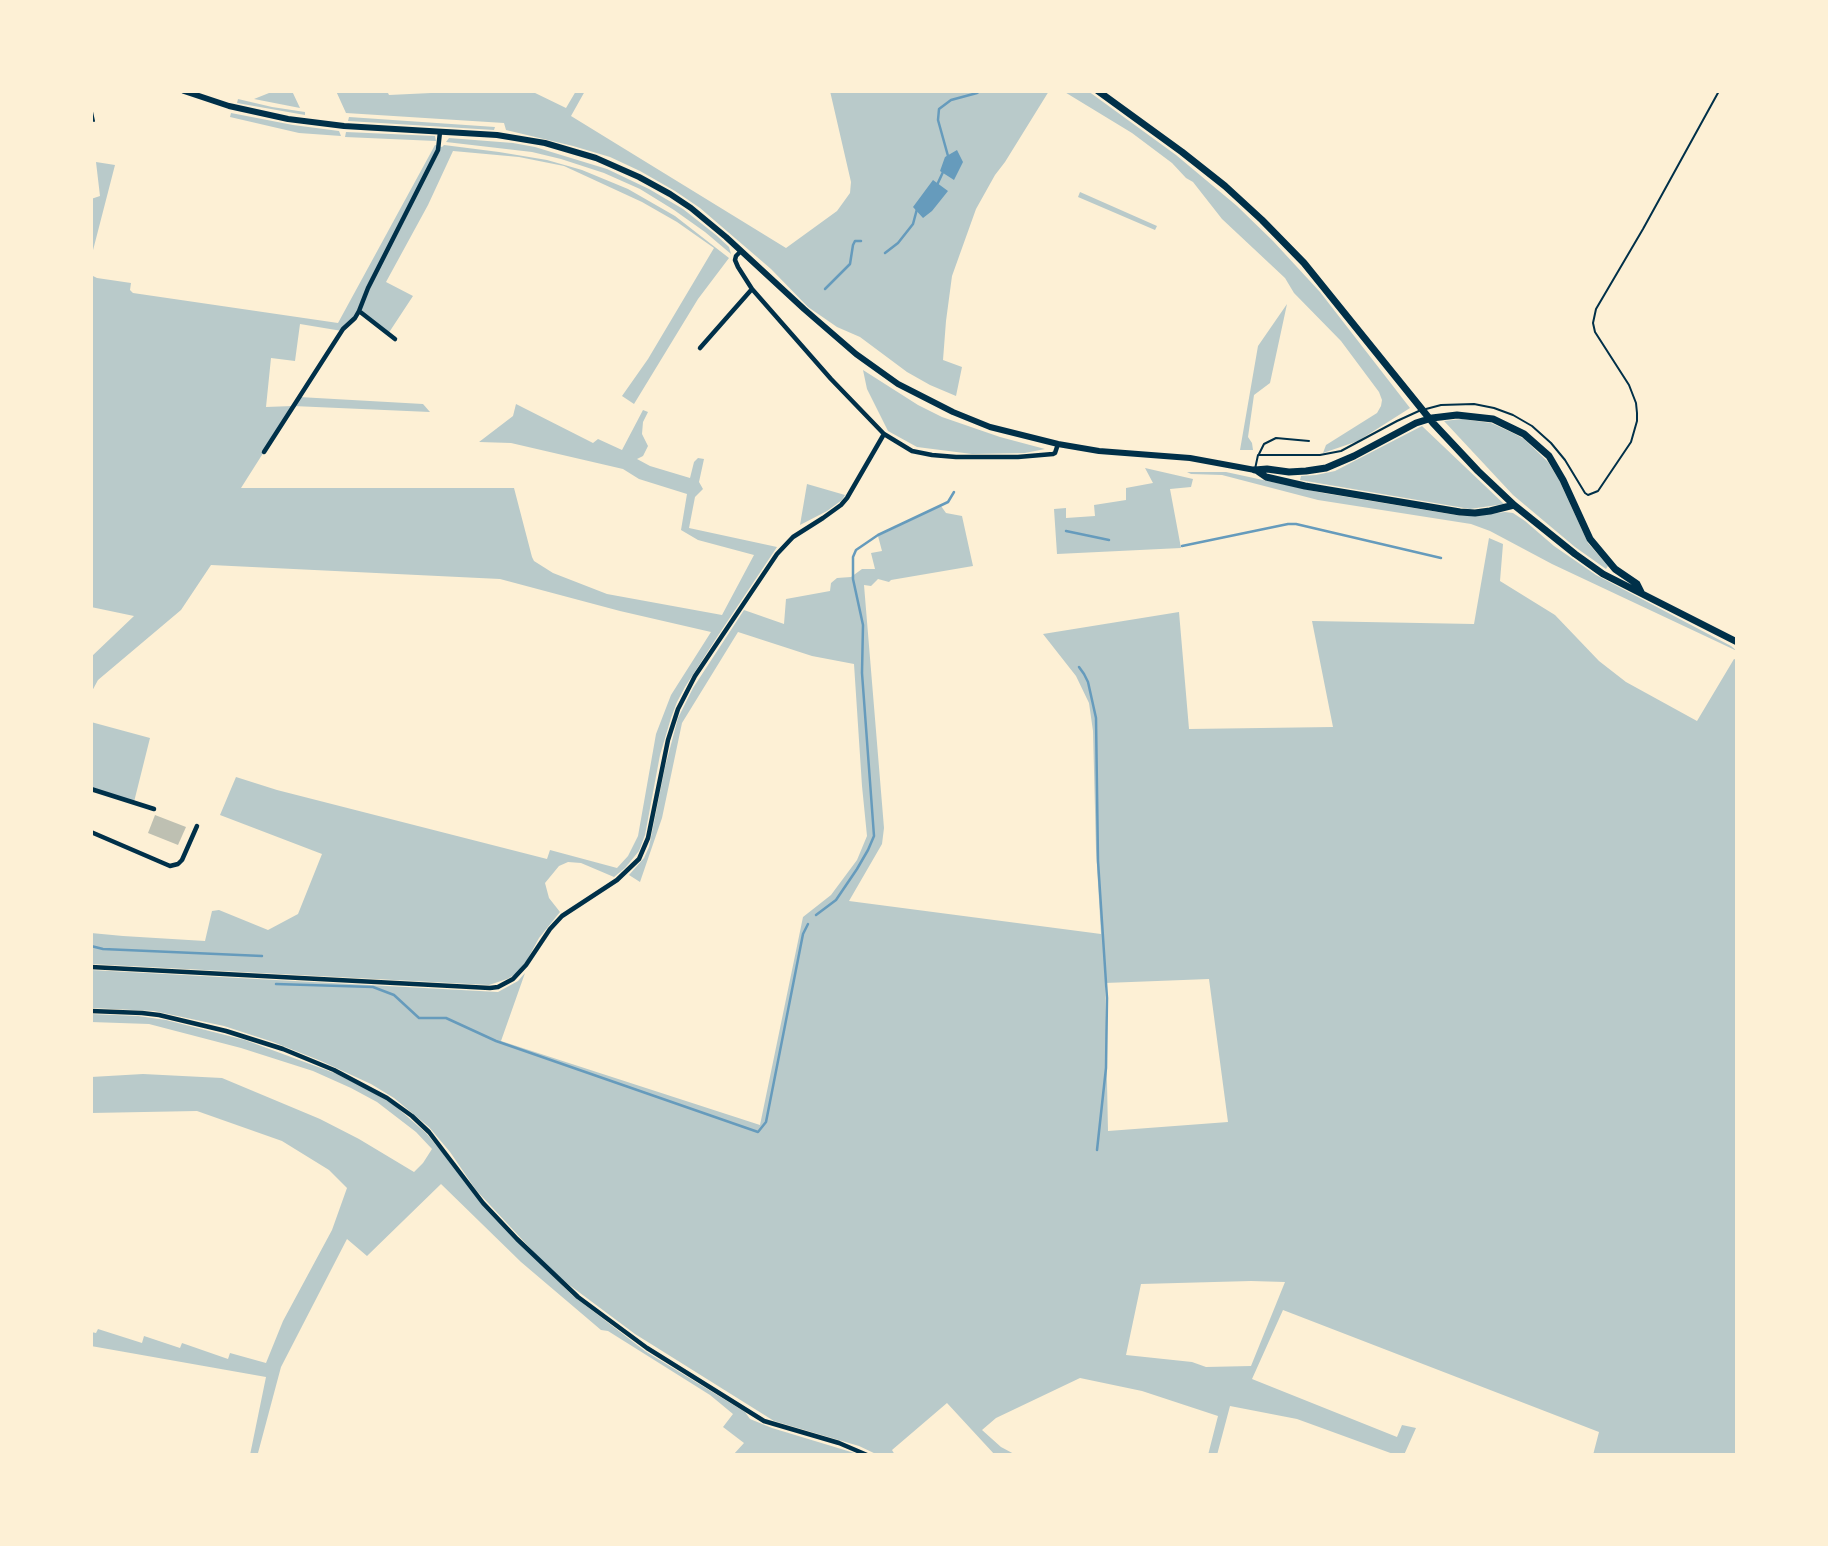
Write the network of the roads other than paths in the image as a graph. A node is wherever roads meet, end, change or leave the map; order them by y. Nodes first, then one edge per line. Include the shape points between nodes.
1 (184, 91) edge
2 (1098, 91) edge
3 (1719, 91) edge
4 (91, 107) edge
5 (94, 121) dead end
6 (440, 131) junction
7 (742, 251) junction
8 (752, 289) junction
9 (359, 311) junction
10 (395, 339) dead end
11 (700, 348) dead end
12 (884, 434) junction
13 (1309, 440) dead end
14 (1058, 444) junction
15 (264, 452) dead end
16 (1258, 455) junction
17 (1255, 470) junction
18 (1514, 505) junction
19 (1641, 593) junction
20 (1737, 642) edge
21 (91, 789) edge
22 (154, 809) dead end
23 (197, 826) dead end
24 (91, 832) edge
25 (91, 967) edge
26 (91, 1011) edge
27 (867, 1455) edge

1 - 6 main road via 288,119
2 - 18 main road via 1182,152 1262,220 1304,263 1461,453
3 - 16 lane via 1596,309 1595,332 1629,385 1637,421 1625,453 1598,491 1588,495 1581,488 1559,451 1542,434 1513,415 1474,404 1421,410 1330,454
4 - 5 lane
6 - 7 main road via 521,138 596,158 670,194
6 - 9 street via 438,150
7 - 8 street via 735,260
7 - 14 main road via 838,340 898,384 990,427
8 - 11 street
8 - 12 street
9 - 10 street
9 - 15 street
12 - 14 street via 912,451 956,457 1052,454
12 - 25 street via 841,505 785,544 695,676 673,723 648,838 639,859 617,880 562,916 508,982 490,988
13 - 16 lane via 1269,440
14 - 17 main road
16 - 17 lane
17 - 18 main road via 1305,486 1461,512
17 - 19 main road via 1326,468 1432,418 1493,419 1524,434 1549,456 1590,539
18 - 19 main road via 1603,574
19 - 20 main road
21 - 22 street
23 - 24 street via 182,860 170,866
26 - 27 street via 151,1014 226,1031 295,1054 379,1093 429,1132 483,1203 547,1269 626,1333 764,1421

